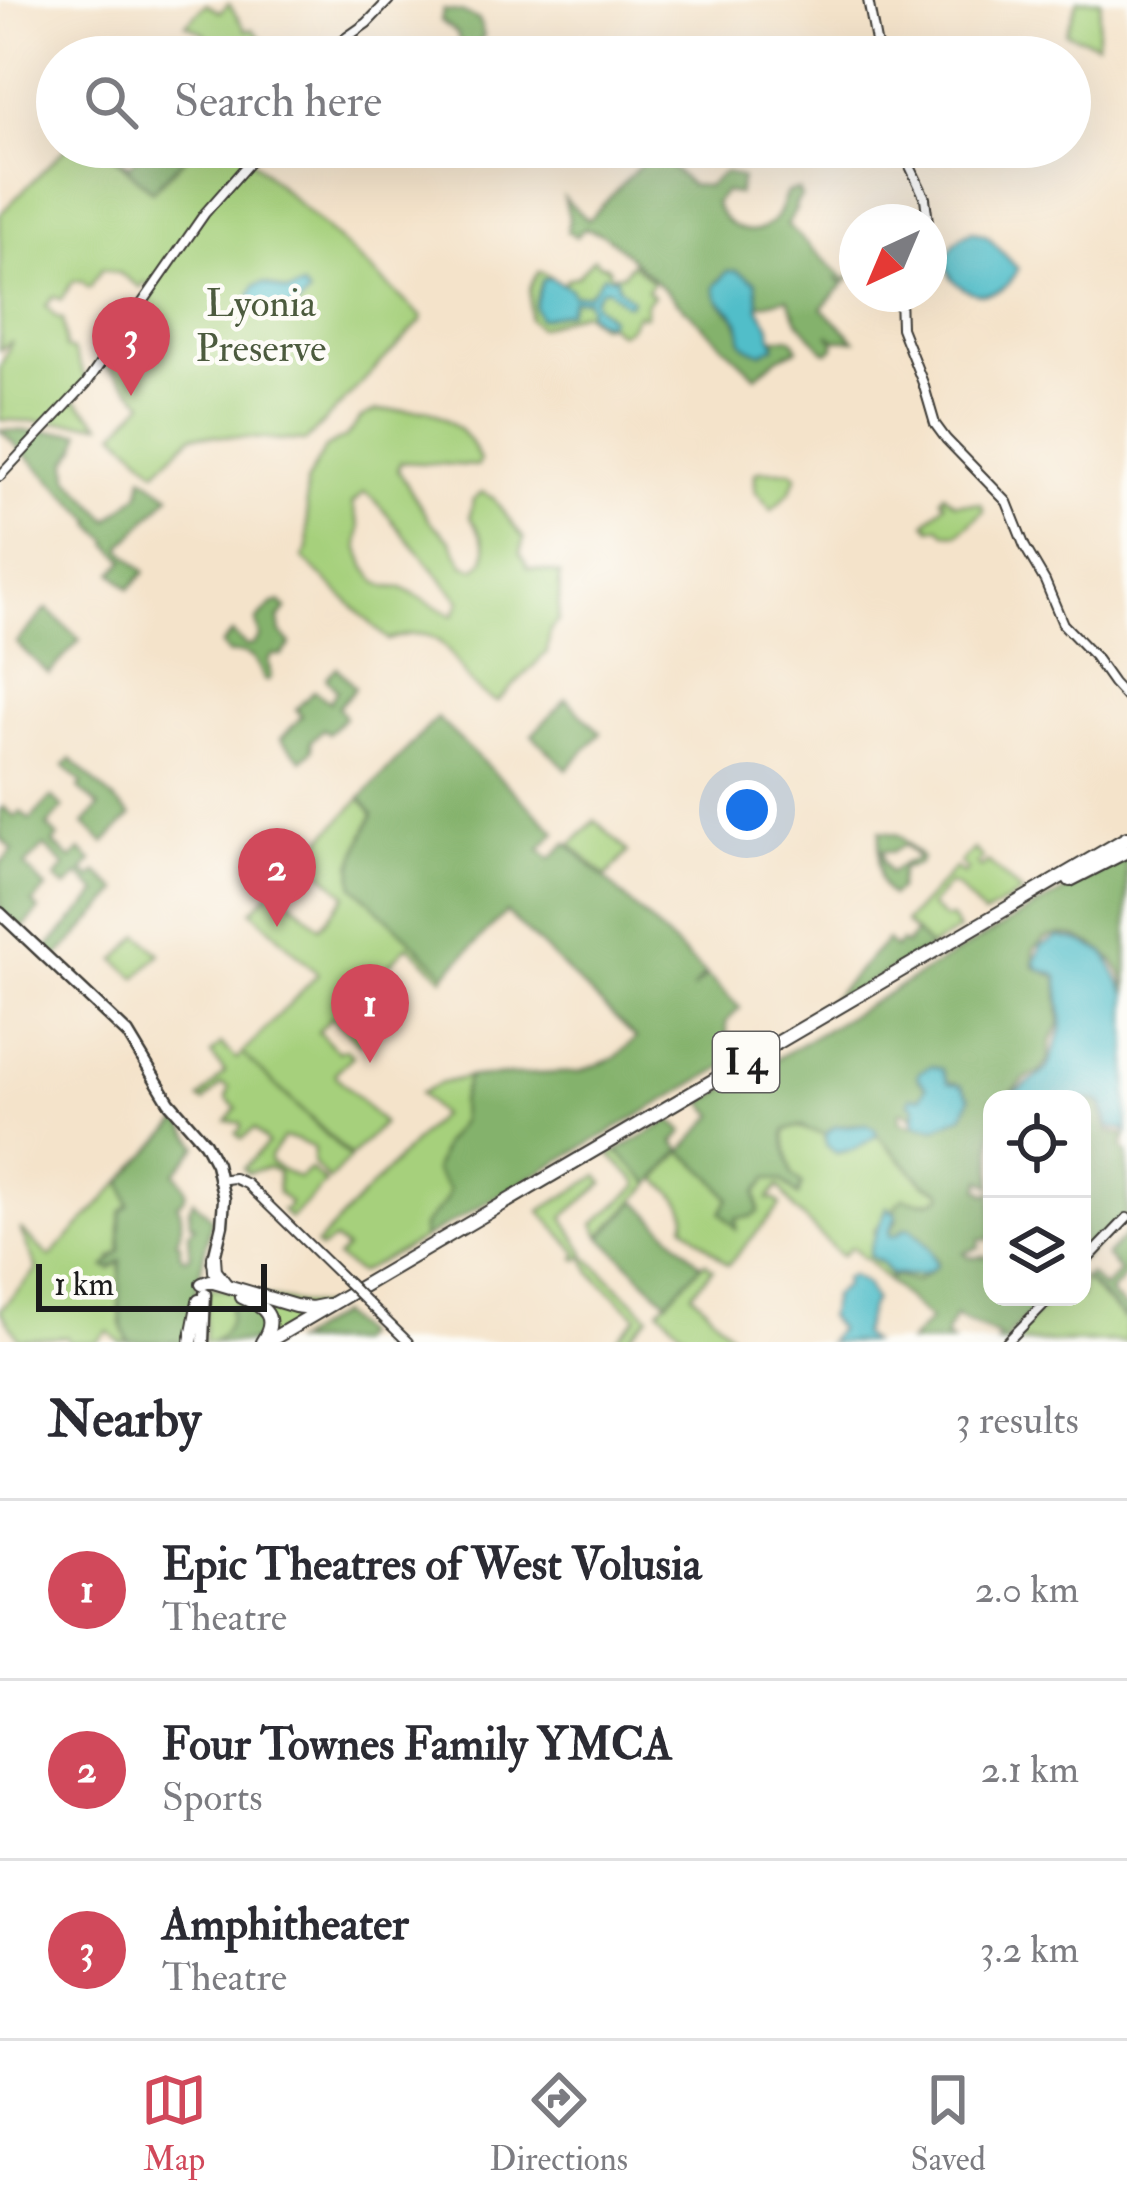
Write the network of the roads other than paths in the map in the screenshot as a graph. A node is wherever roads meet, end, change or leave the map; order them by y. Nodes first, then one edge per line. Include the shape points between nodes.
1 (389, 0) edge
2 (868, 0) edge
3 (349, 36) edge
4 (875, 36) edge
5 (245, 168) edge
6 (911, 168) edge
7 (926, 204) edge
8 (901, 312) edge
9 (0, 476) edge
10 (1127, 698) edge
11 (1127, 842) edge
12 (0, 915) edge
13 (197, 1134) junction
14 (222, 1181) junction
15 (1127, 1216) edge
16 (1091, 1254) edge
17 (214, 1257) junction
18 (231, 1288) junction
19 (203, 1290) junction
20 (341, 1301) junction
21 (1040, 1306) edge
22 (197, 1342) edge
23 (264, 1342) edge
24 (281, 1342) edge
25 (408, 1342) edge
26 (1005, 1342) edge

1 - 3 main road
2 - 4 main road
5 - 9 main road via 86,385
6 - 7 main road
8 - 10 main road via 935,424 1007,502 1063,624
11 - 20 highway, I 4
11 - 24 highway, I 4
12 - 13 main road via 128,1034
13 - 14 main road
13 - 14 main road
14 - 17 main road
14 - 19 main road
14 - 25 main road, bridge via 248,1184
15 - 16 main road
17 - 18 highway via 217,1275
17 - 19 main road
18 - 19 highway
18 - 20 highway via 304,1308
19 - 22 highway
19 - 23 highway via 214,1286 262,1307 269,1321
20 - 23 highway, I 4
21 - 26 main road

